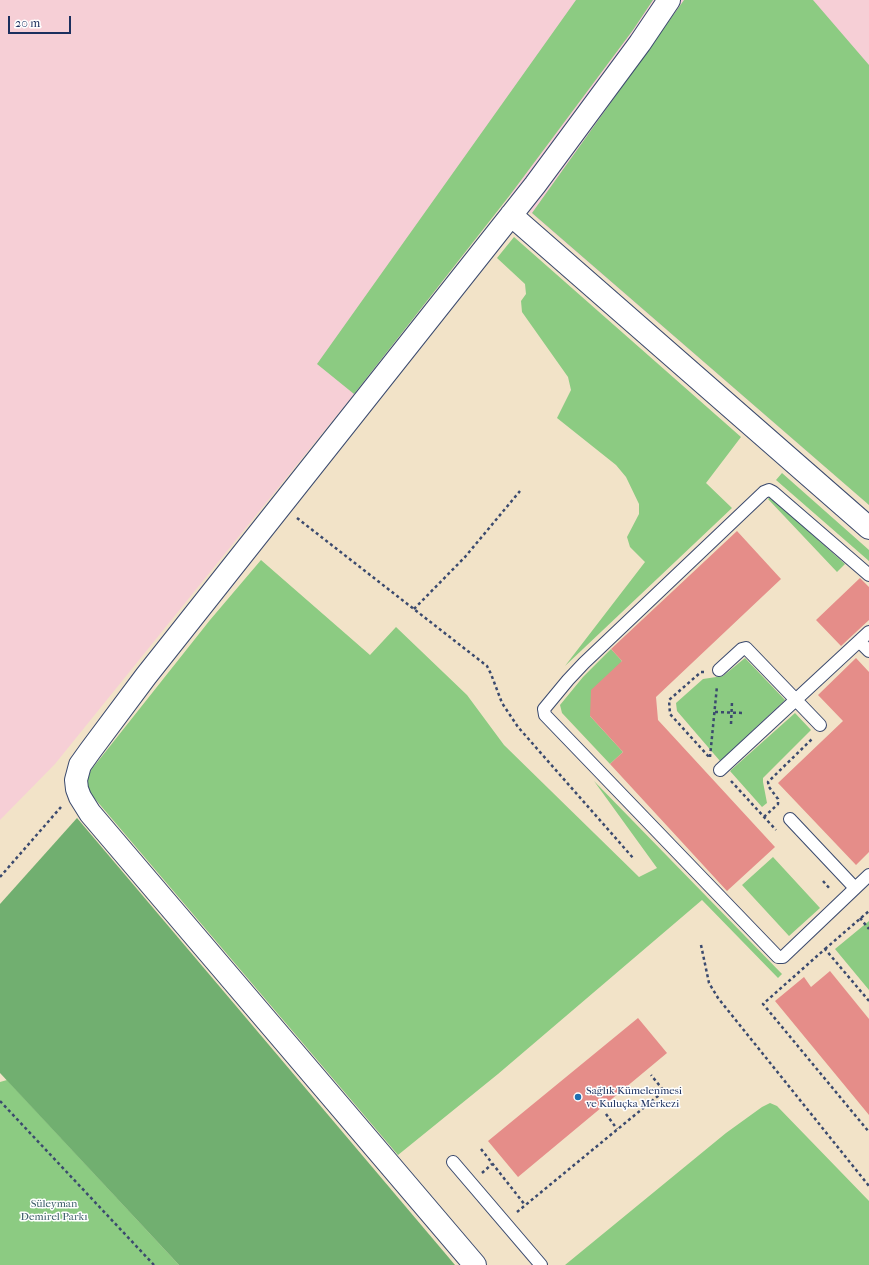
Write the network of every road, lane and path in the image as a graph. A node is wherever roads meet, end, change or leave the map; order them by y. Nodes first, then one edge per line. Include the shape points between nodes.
1 (669, 0) edge
2 (511, 215) junction
3 (520, 491) dead end
4 (281, 506) junction
5 (869, 528) edge
6 (869, 575) edge
7 (414, 609) junction
8 (869, 632) edge
9 (859, 641) junction
10 (869, 651) edge
11 (719, 670) junction
12 (796, 700) junction
13 (732, 702) dead end
14 (715, 712) junction
15 (732, 713) junction
16 (743, 713) dead end
17 (731, 724) dead end
18 (820, 725) joint
19 (710, 758) junction
20 (720, 770) junction
21 (77, 789) junction
22 (764, 817) junction
23 (790, 819) dead end
24 (780, 834) dead end
25 (634, 859) dead end
26 (869, 875) edge
27 (0, 877) edge
28 (821, 879) dead end
29 (855, 888) junction
30 (842, 901) junction
31 (869, 911) edge
32 (860, 918) junction
33 (869, 929) edge
34 (701, 946) dead end
35 (825, 949) junction
36 (869, 1000) edge
37 (651, 1076) dead end
38 (0, 1102) edge
39 (606, 1114) dead end
40 (617, 1129) junction
41 (869, 1132) edge
42 (481, 1150) dead end
43 (453, 1162) dead end
44 (869, 1186) edge
45 (525, 1205) junction
46 (504, 1222) junction
47 (154, 1265) edge
48 (475, 1265) edge
49 (541, 1265) edge

1 - 2 street via 640,43
2 - 4 street
2 - 5 street
3 - 7 path via 465,557
4 - 7 path
4 - 21 street via 90,751 77,772
6 - 30 lane via 773,492 764,492 584,663 544,709 545,715 778,957 783,957
7 - 25 path via 486,666 492,674 502,703 518,727
8 - 9 lane
9 - 10 lane
9 - 12 lane
11 - 12 lane via 746,648
11 - 14 path
11 - 19 path via 701,672 669,700 670,714
12 - 18 lane
12 - 20 lane
13 - 15 path
14 - 15 path
14 - 19 path
15 - 16 path
15 - 17 path
18 - 22 path via 820,731 768,782 778,799 778,804
19 - 20 path
20 - 22 path
21 - 27 path
21 - 48 street via 90,813
22 - 24 path
23 - 29 lane
26 - 29 lane
28 - 30 path
29 - 30 lane
31 - 32 path
32 - 33 path
32 - 35 path
34 - 44 path via 709,983 718,998
35 - 36 path
35 - 41 path via 763,1004
37 - 40 path via 664,1091
38 - 47 path
39 - 40 path
40 - 45 path
42 - 45 path
43 - 46 lane
45 - 46 path
46 - 49 lane

